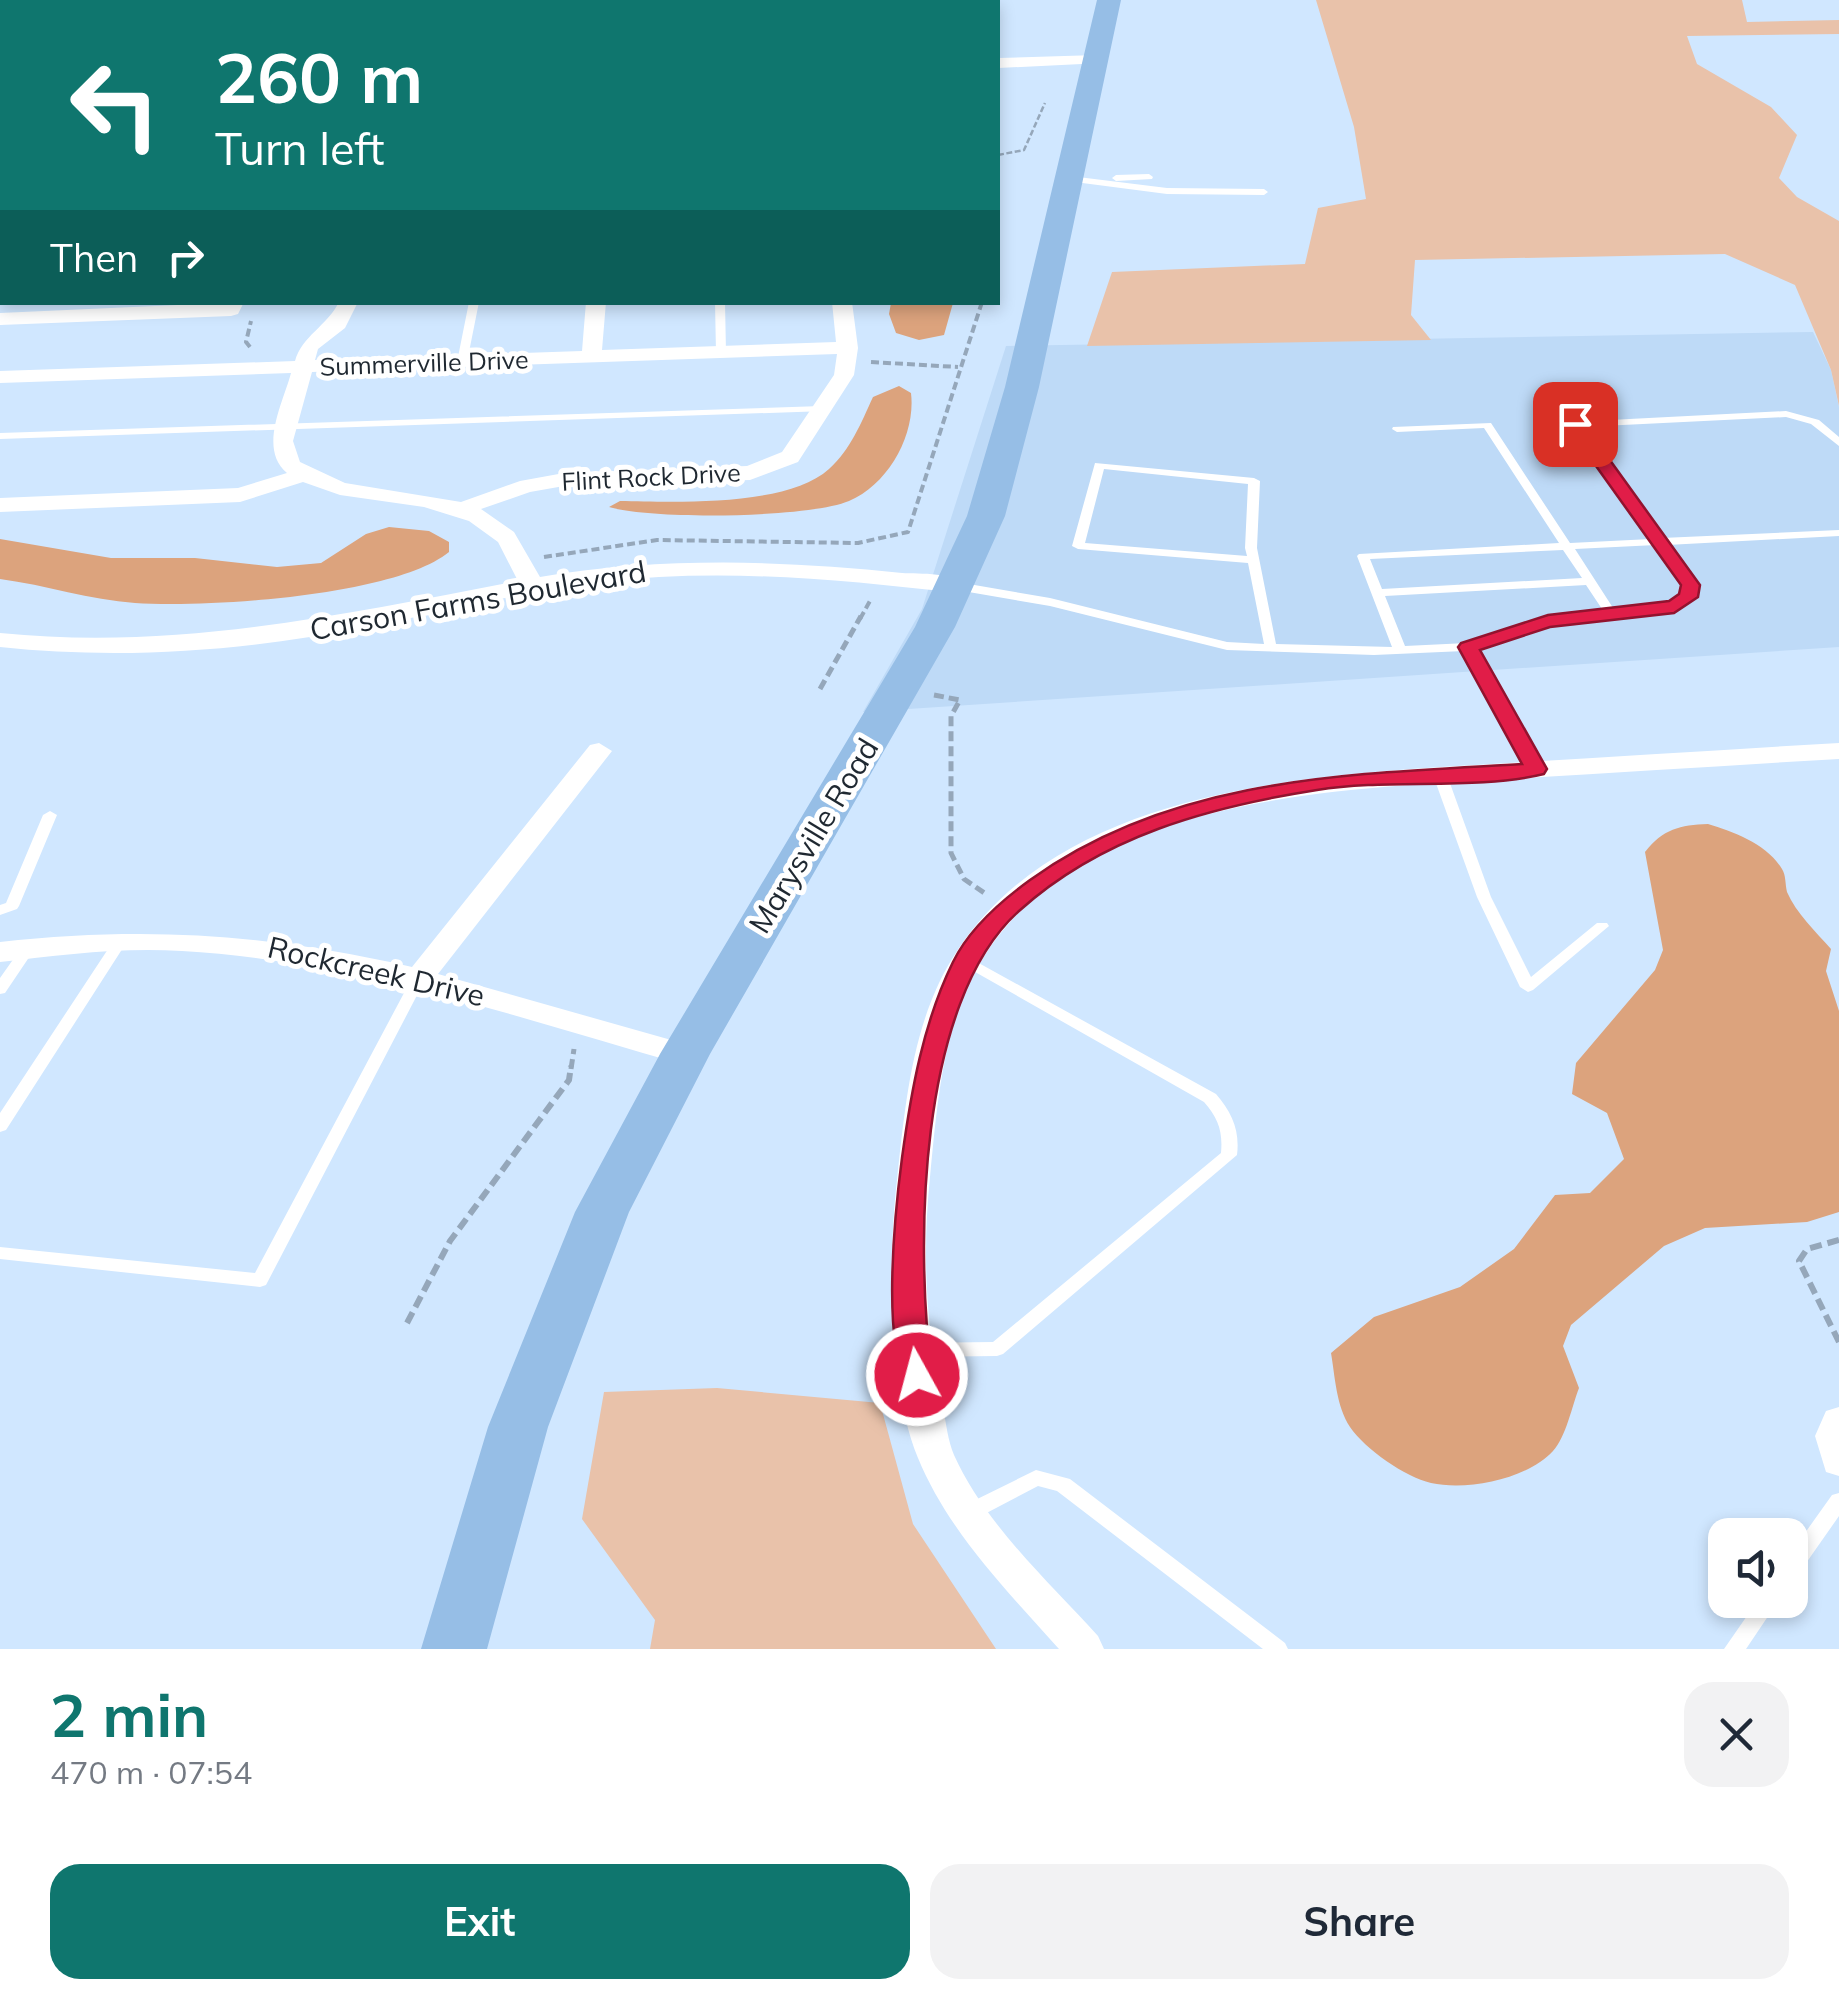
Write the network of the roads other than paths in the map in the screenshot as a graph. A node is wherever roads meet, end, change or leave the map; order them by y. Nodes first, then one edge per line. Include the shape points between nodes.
1 (1109, 0) edge
2 (1097, 60) junction
3 (1000, 63) edge
4 (1149, 176) dead end
5 (1082, 180) junction
6 (1264, 192) dead end
7 (348, 305) edge
8 (473, 305) edge
9 (596, 305) edge
10 (720, 305) edge
11 (842, 305) edge
12 (233, 306) edge
13 (0, 319) edge
14 (721, 352) junction
15 (848, 354) junction
16 (592, 357) junction
17 (462, 362) junction
18 (303, 367) junction
19 (0, 378) edge
20 (822, 409) junction
21 (286, 428) junction
22 (1397, 429) dead end
23 (0, 436) edge
24 (1839, 443) edge
25 (303, 476) junction
26 (0, 505) edge
27 (462, 510) junction
28 (1839, 533) edge
29 (1658, 544) junction
30 (1570, 548) junction
31 (1252, 554) junction
32 (1590, 581) junction
33 (532, 585) junction
34 (956, 586) junction
35 (1378, 593) junction
36 (1612, 614) junction
37 (0, 640) edge
38 (1468, 647) junction
39 (1272, 649) junction
40 (1400, 650) junction
41 (599, 751) dead end
42 (1839, 751) edge
43 (1536, 769) junction
44 (1440, 775) junction
45 (50, 814) dead end
46 (0, 910) edge
47 (1602, 926) dead end
48 (121, 940) junction
49 (15, 949) edge
50 (966, 961) junction
51 (419, 978) junction
52 (0, 989) edge
53 (685, 1054) junction
54 (0, 1126) edge
55 (0, 1252) edge
56 (914, 1350) junction
57 (1839, 1422) edge
58 (1839, 1460) edge
59 (1839, 1501) edge
60 (969, 1512) junction
61 (1808, 1545) edge
62 (1756, 1618) edge
63 (454, 1649) edge
64 (1084, 1649) edge
65 (1278, 1649) edge
66 (1734, 1649) edge

1 - 2 highway, Marysville Road
2 - 3 street
2 - 5 highway, Marysville Road
4 - 5 lane
5 - 6 lane via 1168,191
5 - 34 highway, Marysville Road via 1002,464
7 - 18 street via 338,324 310,347
8 - 17 lane
9 - 16 street
10 - 14 lane
11 - 15 street
12 - 13 street
14 - 15 street, Summerville Drive
14 - 16 street, Summerville Drive
15 - 20 street, Flint Rock Drive
16 - 17 street, Summerville Drive
17 - 18 street, Summerville Drive
18 - 19 street, Summerville Drive
18 - 21 street
20 - 21 lane
20 - 27 street, Flint Rock Drive via 790,457 766,470 531,484
21 - 23 lane
21 - 25 street via 283,453
22 - 30 lane via 1487,425
24 - 29 lane via 1814,422 1786,414 1575,424
25 - 26 street via 240,496
25 - 27 street via 353,492
27 - 33 street via 501,532
28 - 29 lane
29 - 30 lane
29 - 36 lane via 1690,585 1688,597 1655,612
30 - 32 lane
30 - 35 lane via 1363,556
31 - 31 lane via 1254,481 1100,465 1078,546
31 - 39 lane
32 - 35 lane
32 - 36 lane
33 - 34 street, Carson Farms Boulevard via 725,567
33 - 37 street, Carson Farms Boulevard via 261,637 139,646
34 - 39 lane via 1227,646
34 - 53 highway, Marysville Road
35 - 40 lane
36 - 38 lane via 1548,622
38 - 40 lane
38 - 43 lane
39 - 40 lane
41 - 51 street
42 - 43 street
43 - 44 street
44 - 47 lane via 1484,897 1528,988
44 - 50 street via 1320,782 1200,806 1131,830 1008,907
45 - 46 lane via 12,906
48 - 49 street, Rockcreek Drive
48 - 51 street, Rockcreek Drive via 250,943
48 - 54 lane
49 - 52 lane
50 - 56 street via 938,1032 910,1200
50 - 56 lane via 1210,1098 1228,1119 1232,1137 1229,1155 998,1349
51 - 53 street, Rockcreek Drive
51 - 55 lane via 260,1280
53 - 63 highway, Marysville Road via 570,1286 518,1427
56 - 60 street via 936,1459
57 - 58 street
59 - 61 lane
60 - 64 street
60 - 65 lane via 1036,1478 1064,1485
62 - 66 lane

